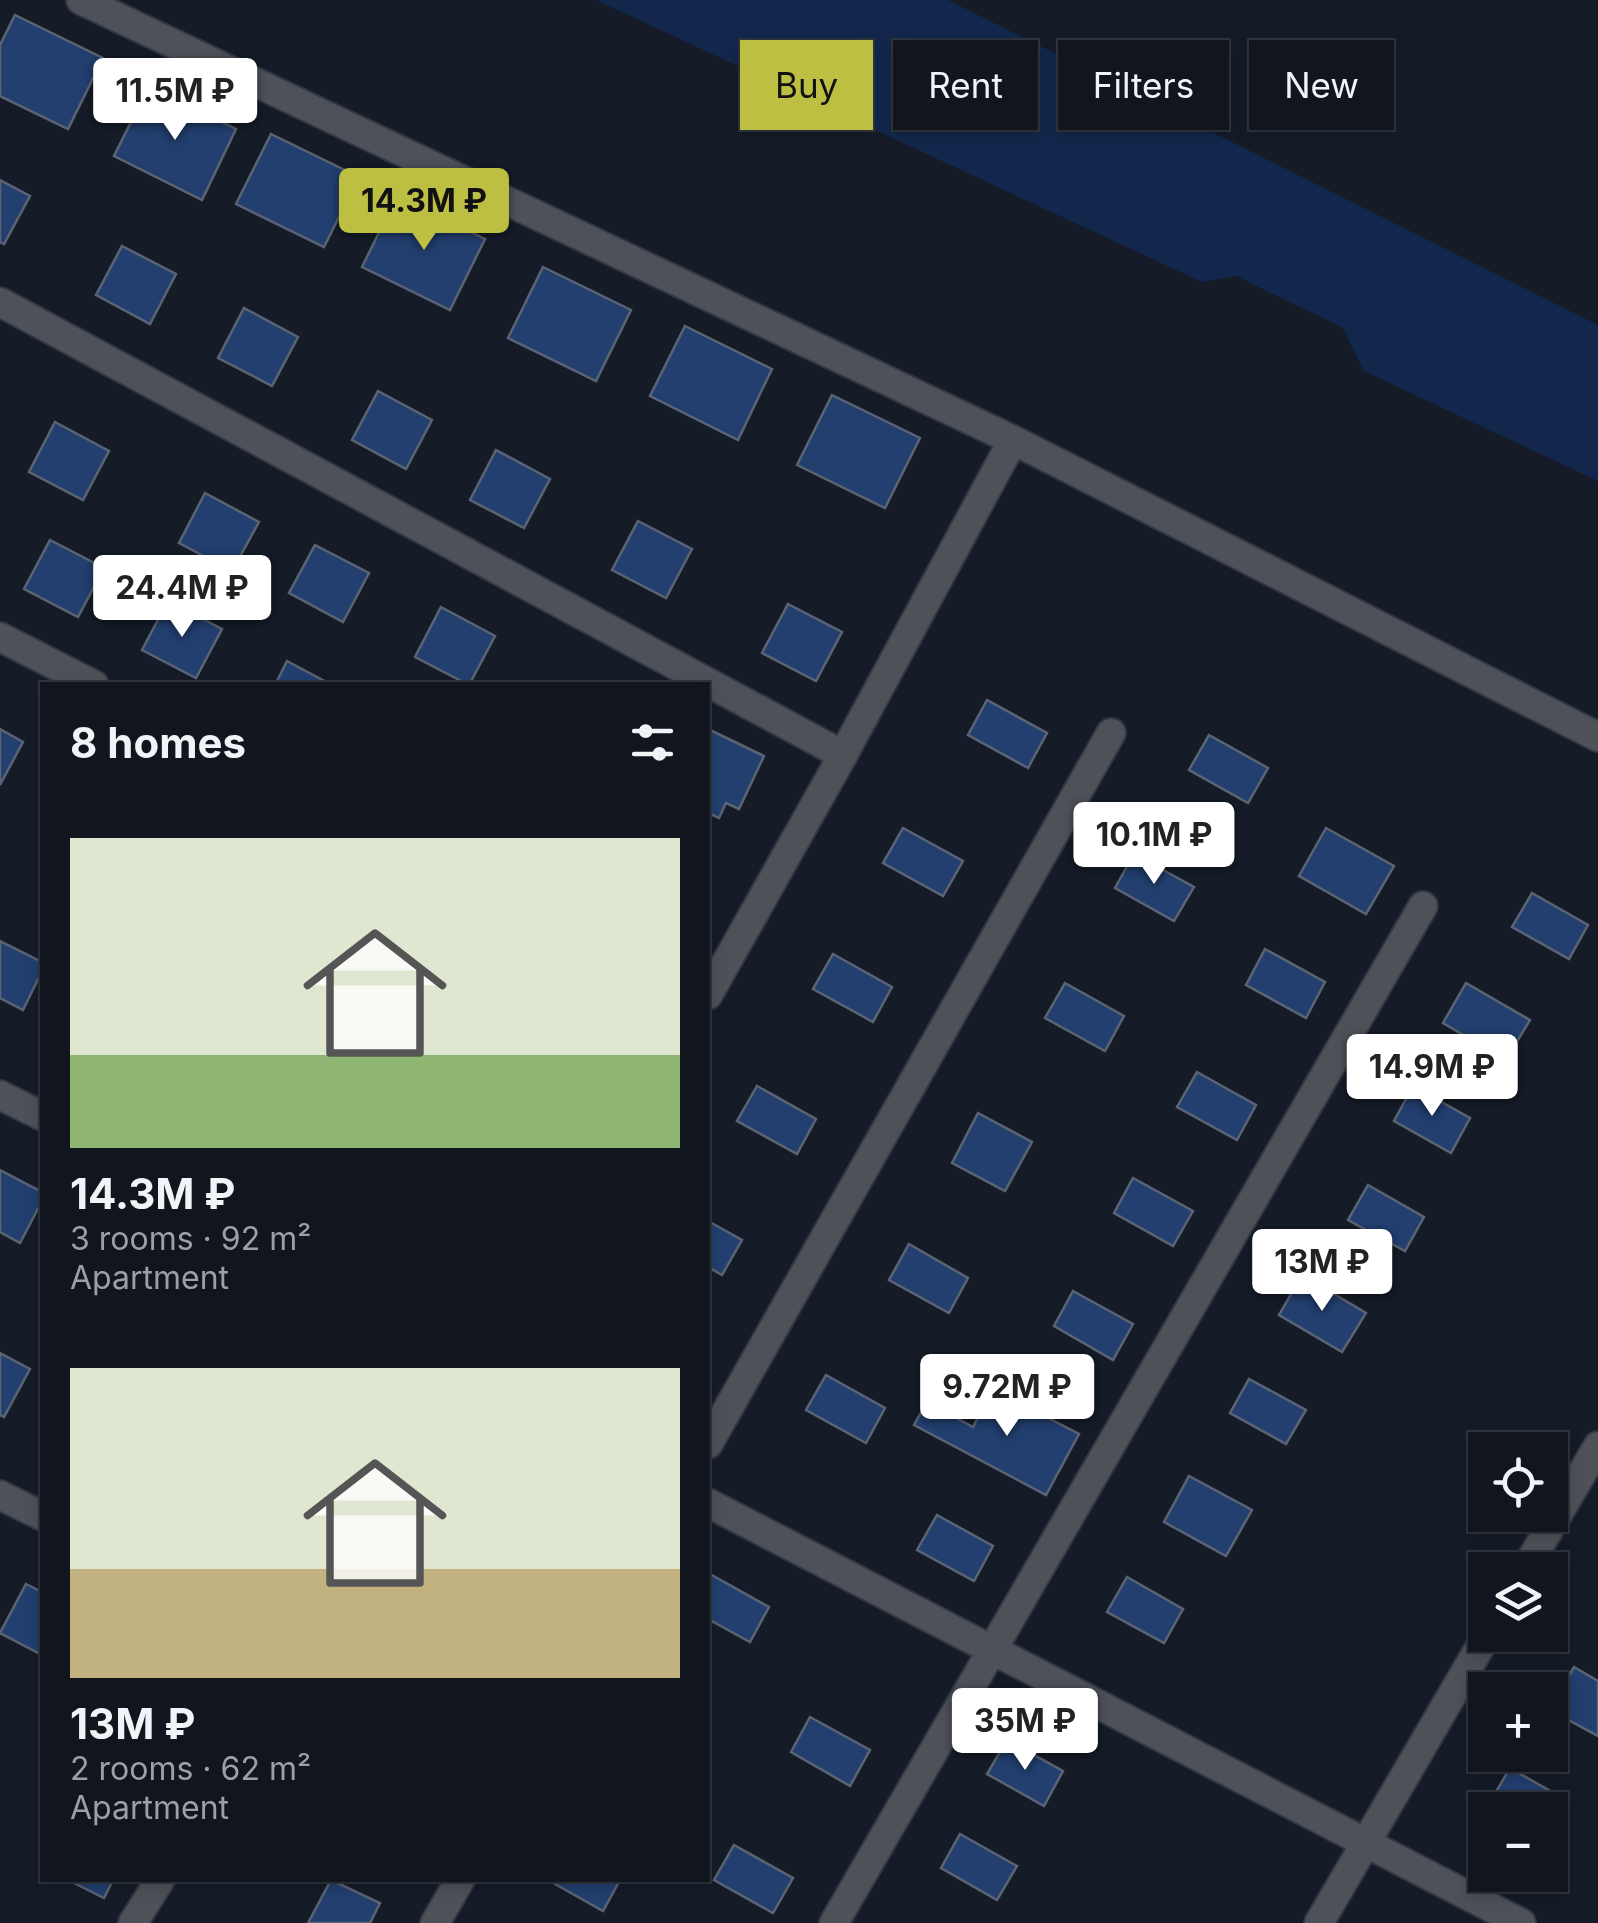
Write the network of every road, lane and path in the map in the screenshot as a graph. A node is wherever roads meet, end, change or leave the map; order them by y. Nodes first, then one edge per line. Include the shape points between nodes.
1 (81, 0) edge
2 (0, 302) edge
3 (1013, 440) junction
4 (0, 637) edge
5 (88, 682) edge
6 (707, 682) edge
7 (710, 684) edge
8 (1111, 733) dead end
9 (1598, 738) edge
10 (843, 755) junction
11 (1423, 906) dead end
12 (710, 991) edge
13 (0, 1094) edge
14 (40, 1115) edge
15 (710, 1440) edge
16 (1598, 1446) edge
17 (0, 1494) edge
18 (710, 1504) edge
19 (40, 1515) edge
20 (1536, 1552) edge
21 (992, 1650) junction
22 (1478, 1652) edge
23 (1366, 1843) junction
24 (159, 1882) edge
25 (459, 1882) edge
26 (134, 1923) edge
27 (436, 1923) edge
28 (834, 1923) edge
29 (1319, 1923) edge
30 (1521, 1923) edge

1 - 3 street
2 - 6 street
3 - 9 street
3 - 10 street
4 - 5 street
7 - 10 street
8 - 15 street
10 - 12 street
11 - 21 street
13 - 14 street
16 - 20 street
17 - 19 street
18 - 21 street
21 - 23 street
21 - 28 street
22 - 23 street
23 - 29 street
23 - 30 street
24 - 26 street
25 - 27 street

